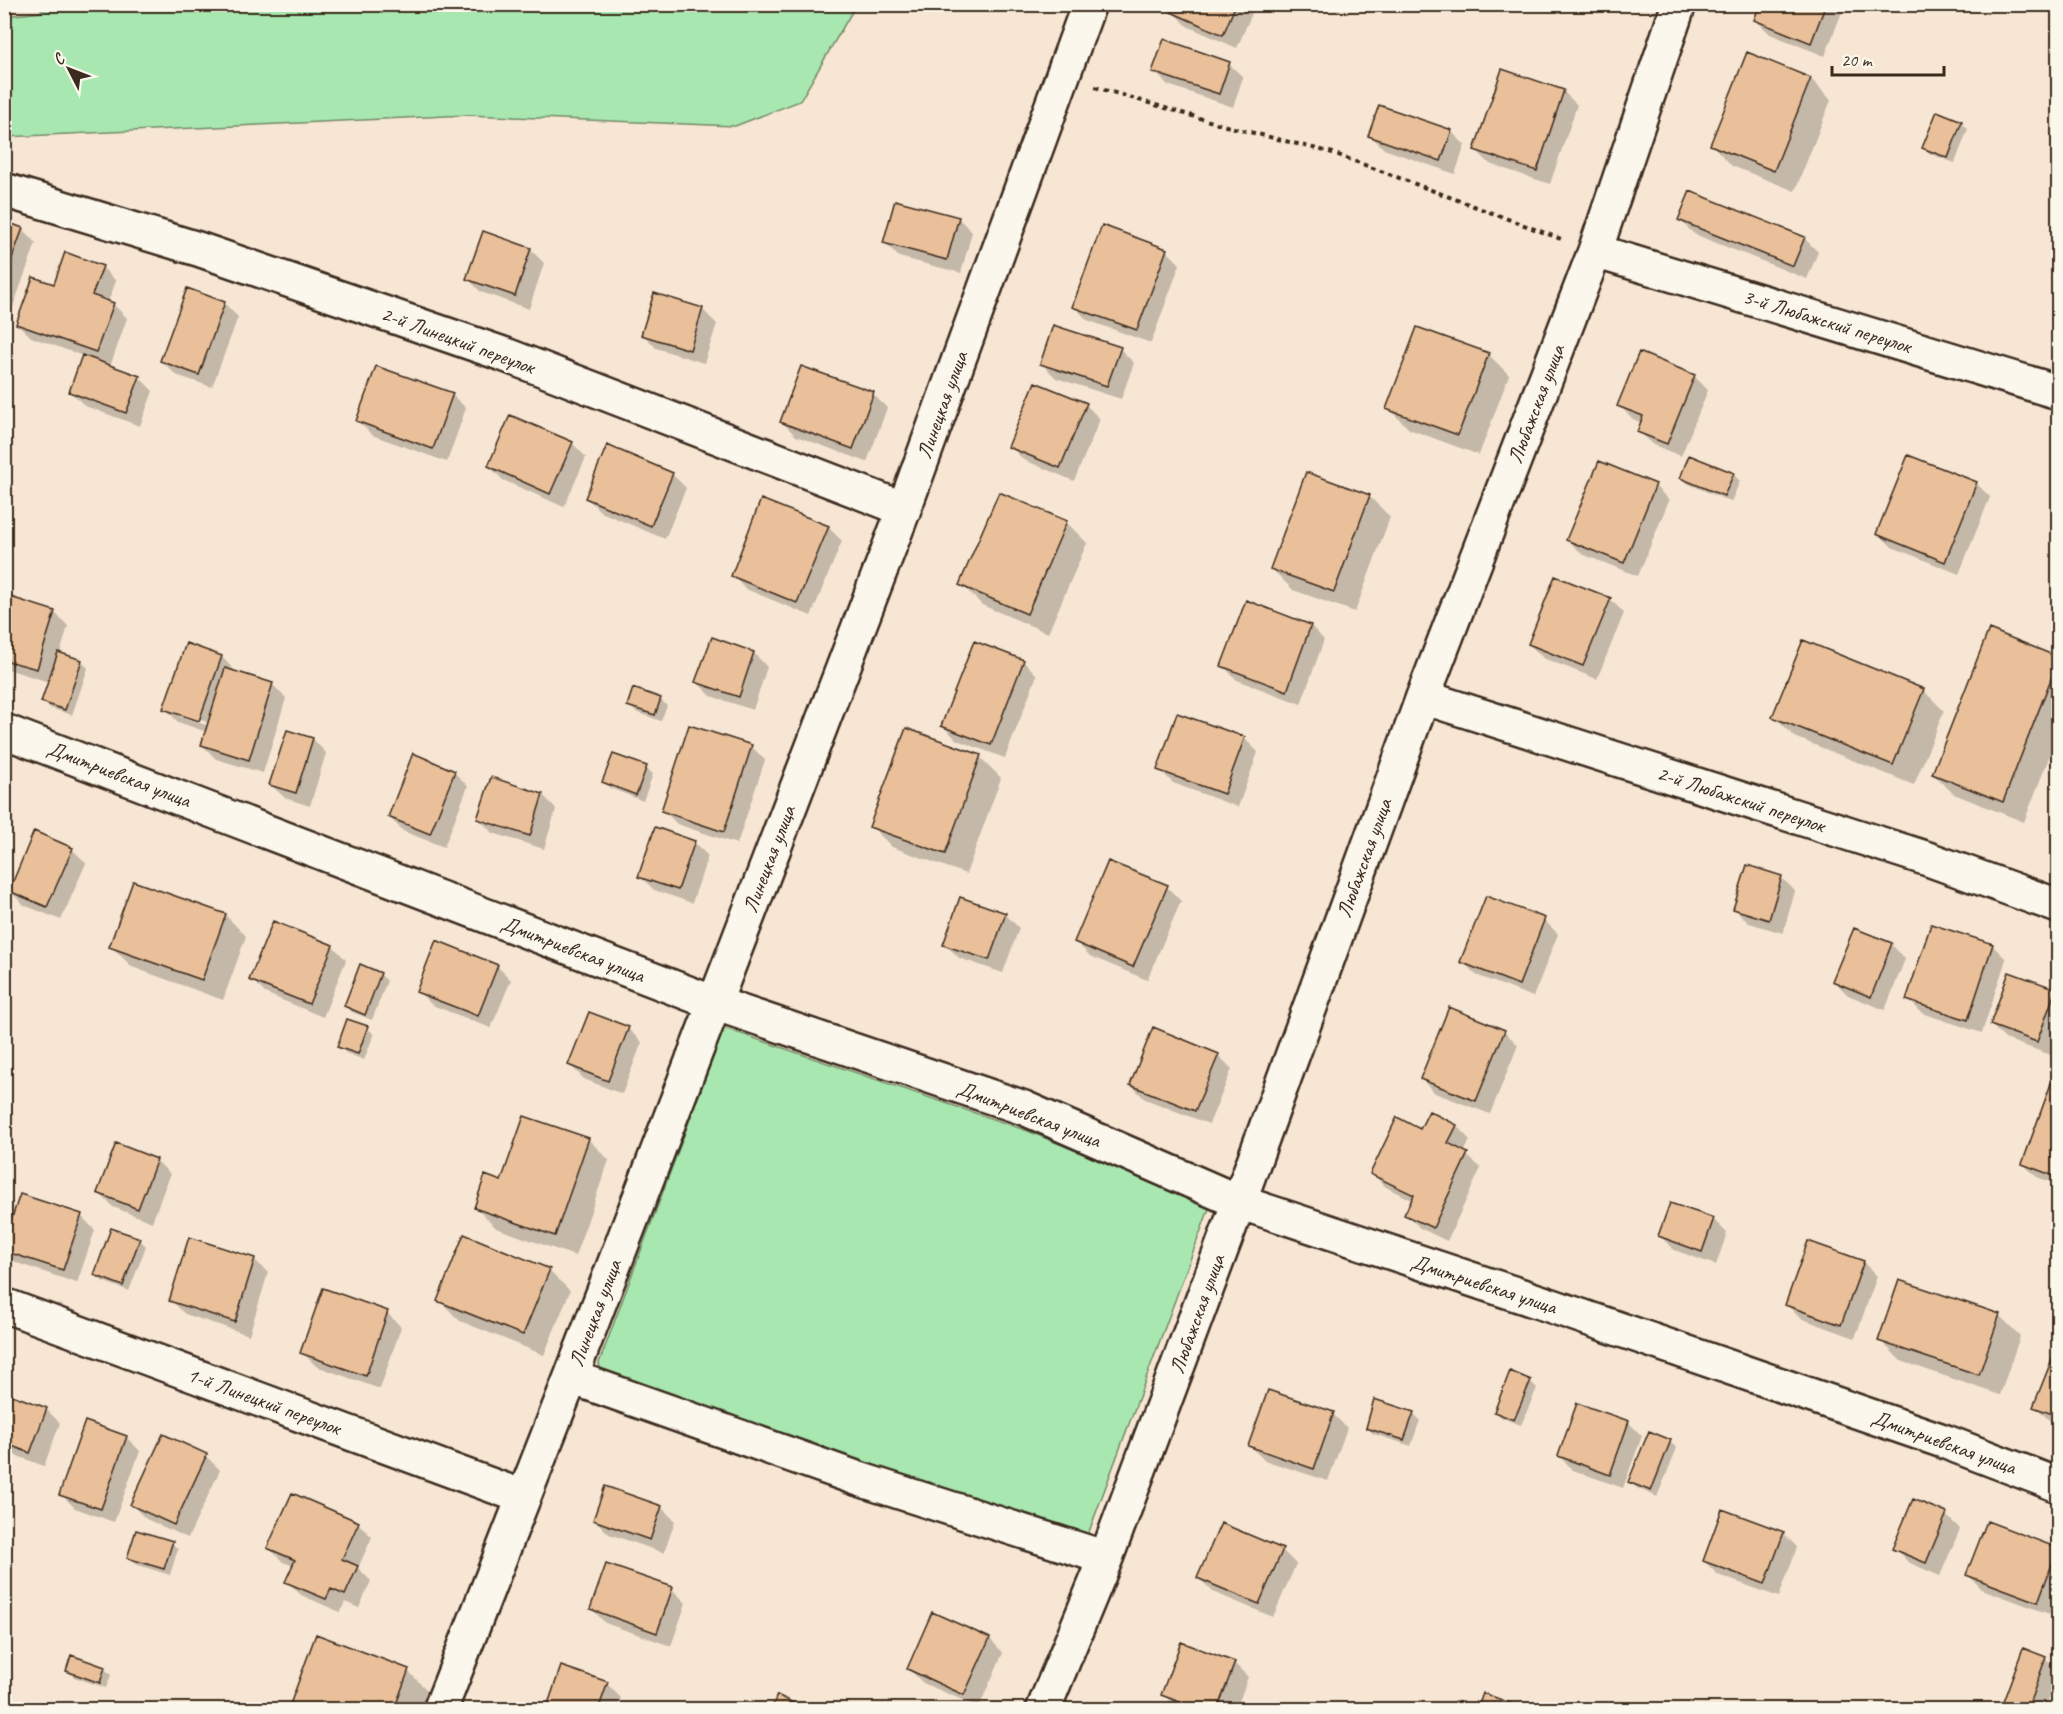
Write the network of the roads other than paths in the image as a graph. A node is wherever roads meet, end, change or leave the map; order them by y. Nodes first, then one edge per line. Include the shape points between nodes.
1 (1089, 4) edge
2 (1679, 4) edge
3 (4, 190) edge
4 (1595, 251) junction
5 (2058, 392) edge
6 (904, 509) junction
7 (1423, 697) junction
8 (4, 731) edge
9 (2058, 906) edge
10 (714, 1003) junction
11 (1239, 1202) junction
12 (4, 1305) edge
13 (571, 1377) junction
14 (2058, 1485) edge
15 (523, 1497) junction
16 (1106, 1558) junction
17 (1046, 1709) edge
18 (440, 1710) edge

1 - 6 street, Линецкая улица
2 - 4 street, Любажская улица
3 - 6 street, 2-й Линецкий переулок via 198,249 503,354
4 - 5 street, 3-й Любажский переулок
4 - 7 street, Любажская улица
6 - 10 street, Линецкая улица
7 - 9 street, 2-й Любажский переулок via 1928,859
7 - 11 street, Любажская улица
8 - 10 street, Дмитриевская улица
10 - 11 street, Дмитриевская улица via 1024,1108
10 - 13 street, Линецкая улица
11 - 14 street, Дмитриевская улица via 1946,1442
11 - 16 street, Любажская улица
12 - 15 street, 1-й Линецкий переулок
13 - 15 street, Линецкая улица
13 - 16 street via 859,1479
15 - 18 street, Линецкая улица
16 - 17 street, Любажская улица

